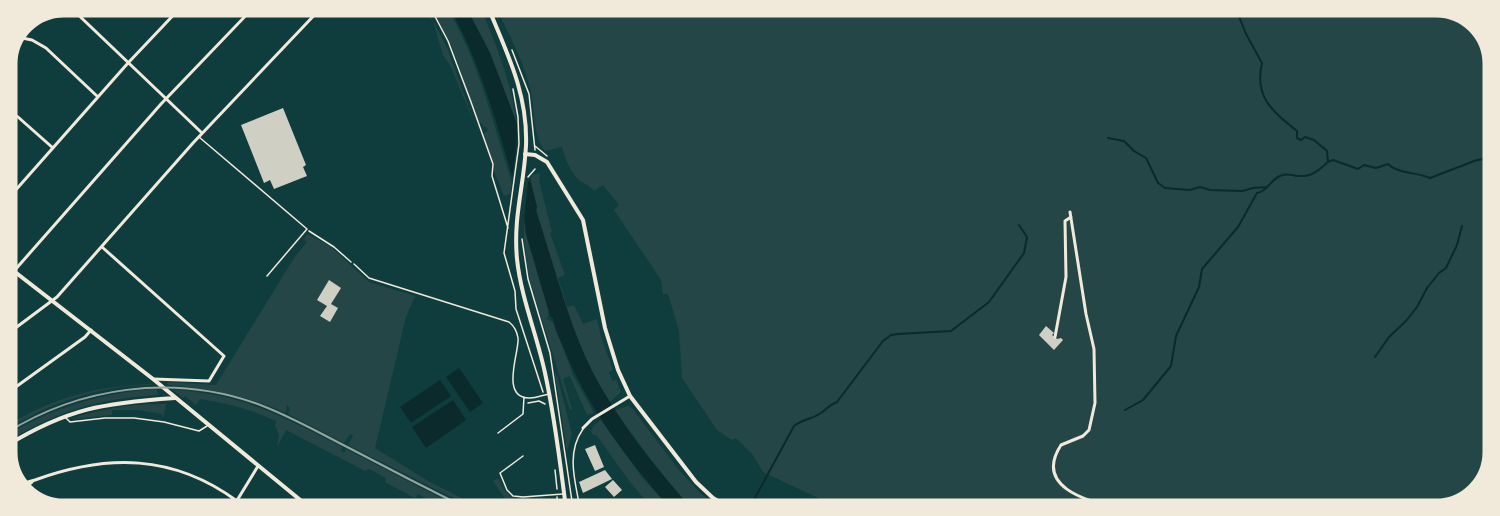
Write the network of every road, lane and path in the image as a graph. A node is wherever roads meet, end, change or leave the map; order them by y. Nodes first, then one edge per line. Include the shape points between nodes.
1 (79, 16) edge
2 (173, 16) edge
3 (245, 16) edge
4 (313, 16) edge
5 (435, 16) edge
6 (492, 16) edge
7 (25, 39) edge
8 (128, 63) junction
9 (512, 86) dead end
10 (529, 94) dead end
11 (98, 97) junction
12 (166, 99) junction
13 (16, 116) edge
14 (200, 135) junction
15 (535, 145) dead end
16 (53, 148) junction
17 (528, 154) junction
18 (16, 189) edge
19 (307, 229) junction
20 (508, 230) junction
21 (522, 235) dead end
22 (102, 247) junction
23 (354, 264) joint
24 (17, 268) edge
25 (17, 273) edge
26 (267, 276) dead end
27 (53, 301) junction
28 (17, 327) edge
29 (91, 330) junction
30 (1055, 337) dead end
31 (153, 379) junction
32 (17, 386) edge
33 (550, 394) junction
34 (543, 395) junction
35 (525, 397) junction
36 (175, 398) junction
37 (627, 398) junction
38 (524, 404) junction
39 (545, 404) junction
40 (547, 407) dead end
41 (64, 416) junction
42 (208, 425) junction
43 (583, 428) joint
44 (498, 433) dead end
45 (17, 440) edge
46 (523, 456) dead end
47 (555, 462) dead end
48 (258, 466) junction
49 (33, 481) junction
50 (28, 483) edge
51 (29, 484) edge
52 (557, 494) junction
53 (564, 494) junction
54 (235, 500) edge
55 (238, 500) edge
56 (300, 500) edge
57 (557, 500) edge
58 (565, 500) edge
59 (572, 500) edge
60 (579, 500) edge
61 (716, 500) edge
62 (1089, 500) edge

1 - 8 street
2 - 8 street
3 - 12 street
4 - 14 street
5 - 20 path via 448,41 493,164 492,176
6 - 17 street via 521,92
7 - 11 street via 41,44
8 - 11 street
8 - 12 street
9 - 20 path via 519,124
10 - 15 path
11 - 16 street
12 - 14 street
12 - 24 street
13 - 16 street
14 - 19 lane
14 - 22 street
16 - 18 street
17 - 33 street via 516,223 520,278
17 - 37 street via 541,158 552,168 583,220 605,328
19 - 23 path
19 - 26 lane
20 - 34 path via 504,253 516,309
21 - 59 path via 528,279 550,353
22 - 27 street
22 - 31 street via 224,356 209,381
23 - 35 lane via 369,278 509,322 518,339 512,376 518,392
25 - 27 street
27 - 28 street
27 - 29 street
29 - 31 street
29 - 32 street
30 - 62 street via 1066,278 1064,226 1070,214 1094,349 1095,403 1090,429 1061,445 1054,471 1069,491
31 - 36 street
33 - 34 lane
33 - 53 street
34 - 35 lane
34 - 39 path
35 - 38 lane
36 - 41 street via 108,404
36 - 42 street
37 - 43 street
37 - 61 street via 696,482
38 - 39 path
38 - 44 lane via 523,414
39 - 40 path
41 - 42 lane via 70,422 142,419 199,431
41 - 45 street
42 - 48 street
43 - 60 lane via 573,457
46 - 52 lane via 500,473 510,493 518,497
47 - 52 path
48 - 55 street
48 - 56 street
49 - 50 street
49 - 51 street
49 - 54 street via 86,465 138,463 195,477
52 - 53 lane
52 - 57 path
53 - 58 street

